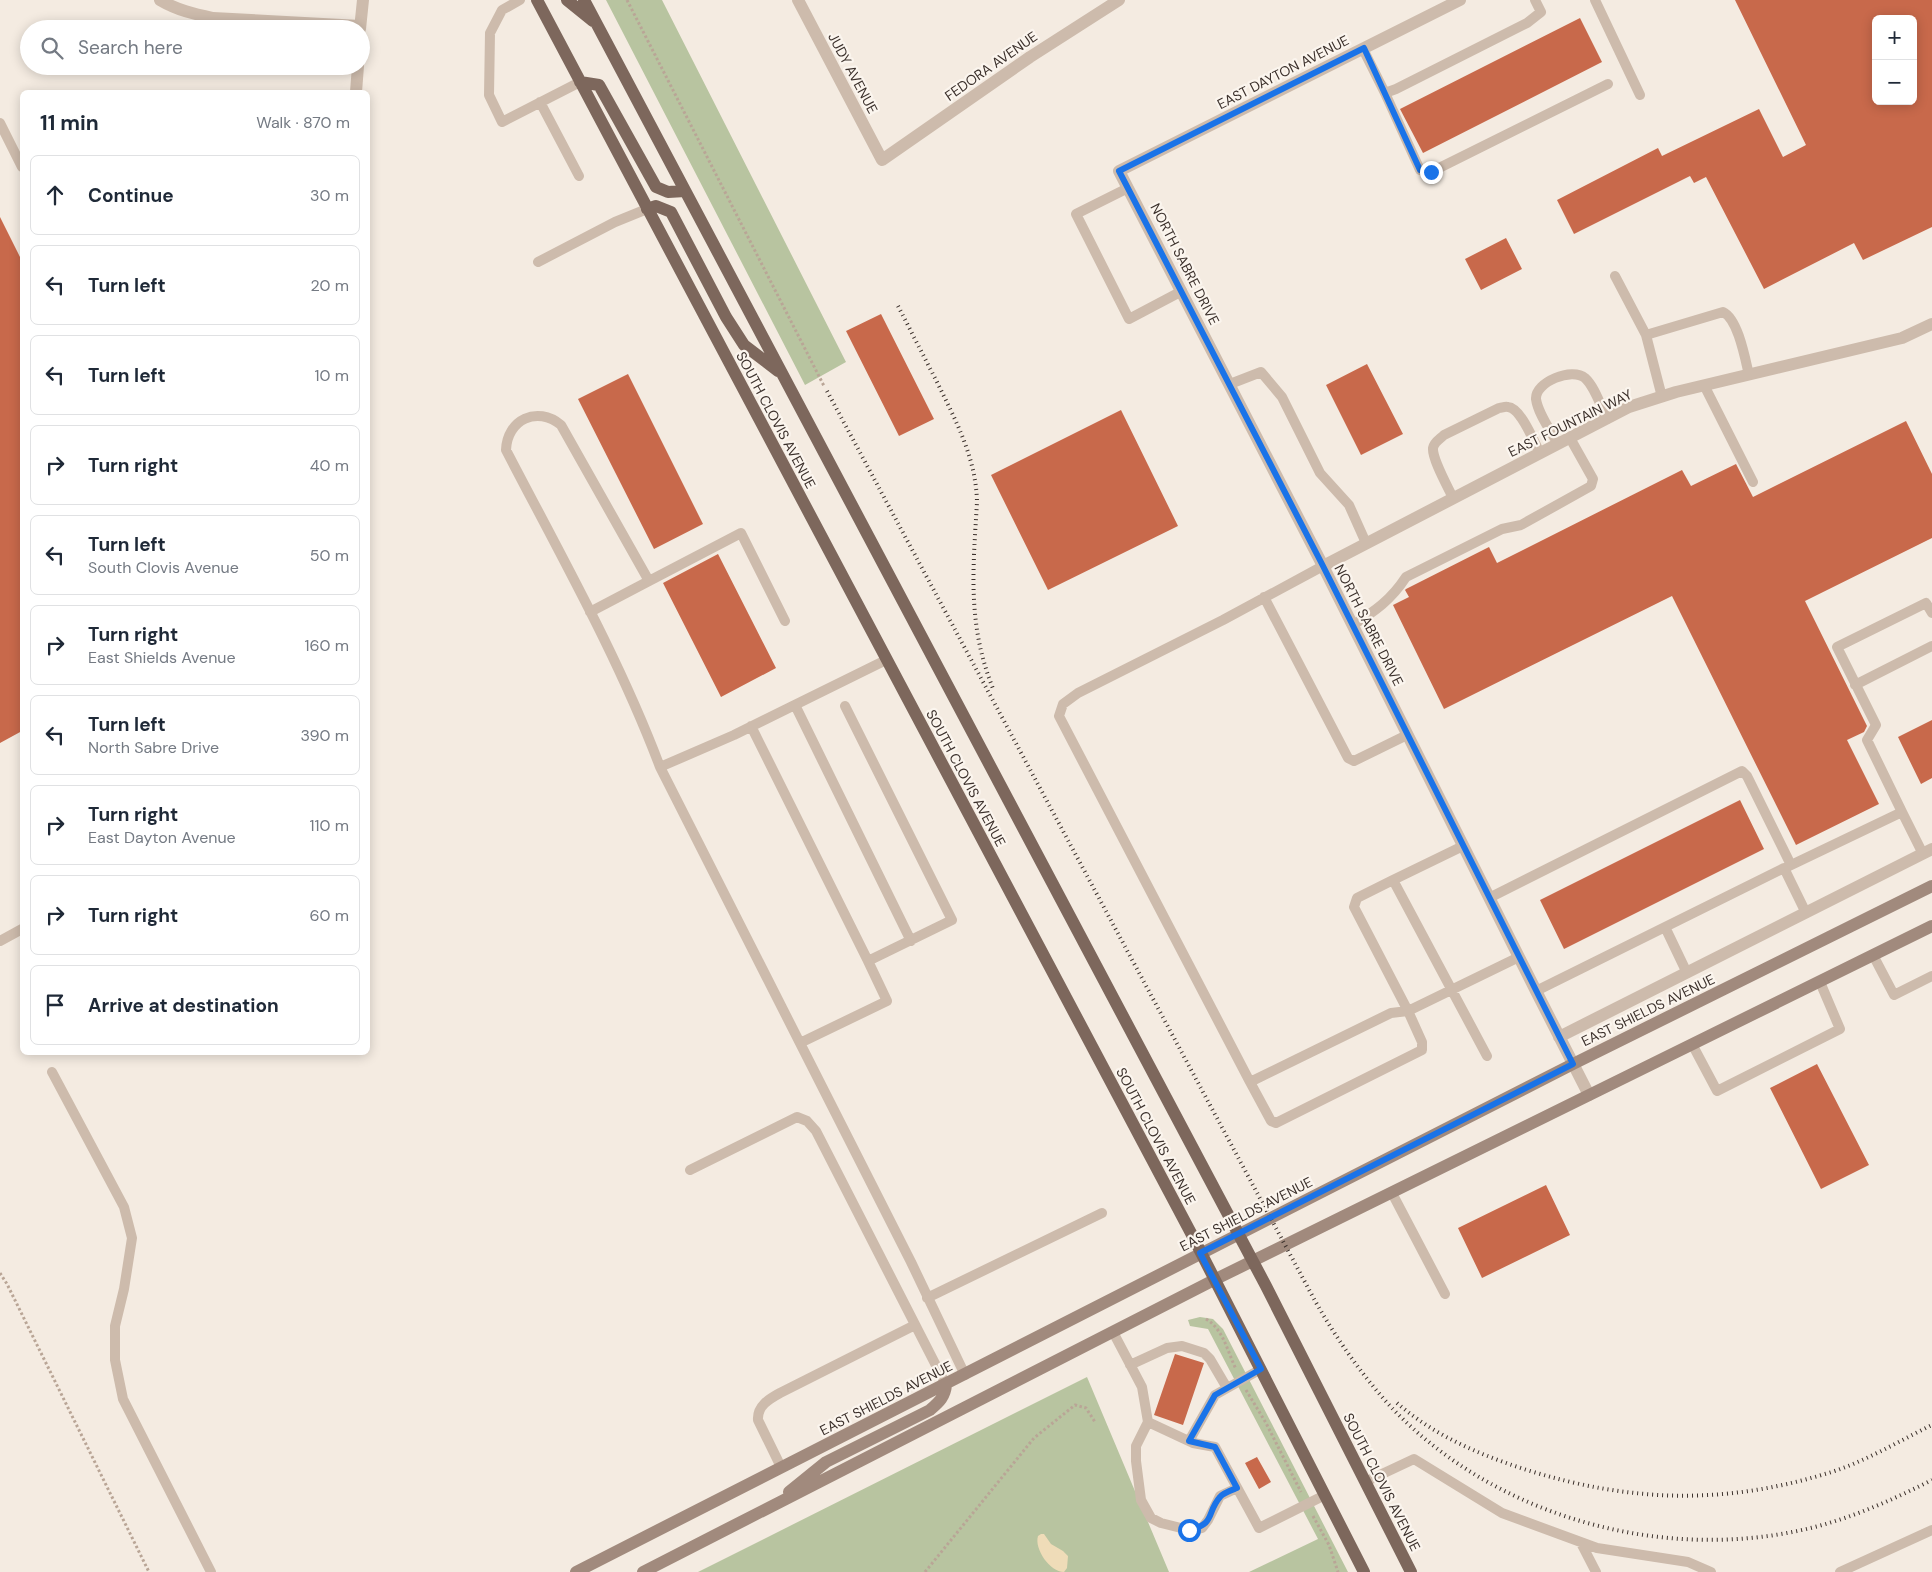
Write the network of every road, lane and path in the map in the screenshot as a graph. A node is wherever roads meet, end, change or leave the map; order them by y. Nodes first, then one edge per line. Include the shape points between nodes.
1 (160, 0) edge
2 (363, 0) edge
3 (520, 0) edge
4 (537, 0) edge
5 (567, 0) edge
6 (584, 0) edge
7 (628, 0) edge
8 (798, 0) edge
9 (1119, 0) edge
10 (1460, 0) edge
11 (1535, 0) edge
12 (1595, 0) edge
13 (246, 20) edge
14 (361, 20) edge
15 (597, 24) junction
16 (1364, 48) junction
17 (357, 75) edge
18 (580, 82) junction
19 (1608, 84) dead end
20 (356, 90) edge
21 (1385, 93) junction
22 (1640, 95) dead end
23 (540, 102) junction
24 (0, 122) edge
25 (882, 160) joint
26 (20, 163) edge
27 (1119, 171) joint
28 (578, 176) dead end
29 (1128, 188) junction
30 (685, 191) junction
31 (648, 209) junction
32 (538, 262) dead end
33 (1615, 276) dead end
34 (1182, 291) junction
35 (1932, 324) edge
36 (1646, 335) junction
37 (782, 374) junction
38 (1749, 374) junction
39 (1230, 384) junction
40 (1704, 385) junction
41 (824, 386) dead end
42 (1662, 396) junction
43 (1607, 419) junction
44 (1570, 438) junction
45 (1558, 444) junction
46 (1540, 453) junction
47 (1753, 482) dead end
48 (1453, 498) junction
49 (1366, 544) junction
50 (1323, 566) junction
51 (649, 581) junction
52 (1264, 597) junction
53 (590, 612) junction
54 (1932, 613) edge
55 (785, 621) dead end
56 (1353, 625) junction
57 (1932, 646) edge
58 (886, 660) junction
59 (1855, 684) junction
60 (795, 705) junction
61 (845, 706) dead end
62 (751, 726) junction
63 (1408, 734) junction
64 (660, 767) junction
65 (1902, 812) junction
66 (1463, 846) junction
67 (1928, 852) edge
68 (1787, 866) junction
69 (1393, 880) junction
70 (1932, 886) edge
71 (1489, 898) junction
72 (1806, 913) junction
73 (1932, 926) edge
74 (1665, 927) junction
75 (20, 930) edge
76 (0, 941) edge
77 (911, 941) junction
78 (1873, 955) junction
79 (1519, 957) junction
80 (868, 961) junction
81 (1687, 973) junction
82 (1932, 976) edge
83 (1820, 982) junction
84 (1453, 990) junction
85 (1536, 991) junction
86 (1408, 1011) junction
87 (1559, 1037) junction
88 (800, 1044) junction
89 (1692, 1044) junction
90 (1487, 1056) dead end
91 (1573, 1064) junction
92 (52, 1072) dead end
93 (1250, 1082) junction
94 (1589, 1094) junction
95 (690, 1170) dead end
96 (1392, 1193) junction
97 (1102, 1213) dead end
98 (1238, 1235) junction
99 (1200, 1253) junction
100 (1252, 1262) junction
101 (0, 1273) edge
102 (1214, 1280) junction
103 (1445, 1294) dead end
104 (927, 1298) junction
105 (1206, 1319) dead end
106 (915, 1325) junction
107 (1113, 1332) junction
108 (1130, 1365) junction
109 (1261, 1369) junction
110 (965, 1375) junction
111 (1241, 1380) junction
112 (946, 1385) junction
113 (1228, 1388) junction
114 (1095, 1422) dead end
115 (1148, 1422) junction
116 (1189, 1441) junction
117 (781, 1468) junction
118 (1365, 1482) junction
119 (1237, 1488) junction
120 (1325, 1495) junction
121 (1306, 1504) junction
122 (768, 1509) junction
123 (1932, 1530) edge
124 (1581, 1542) junction
125 (149, 1572) edge
126 (211, 1572) edge
127 (576, 1572) edge
128 (643, 1572) edge
129 (925, 1572) edge
130 (1338, 1572) edge
131 (1364, 1572) edge
132 (1411, 1572) edge
133 (1596, 1572) edge
134 (1711, 1572) edge
135 (1840, 1572) edge

1 - 13 street via 194,14
2 - 14 street
3 - 23 lane via 502,10 490,33 489,95 502,122
4 - 18 main road, SOUTH CLOVIS AVENUE
5 - 15 main road
6 - 15 main road, SOUTH CLOVIS AVENUE
7 - 41 path
8 - 25 street, JUDY AVENUE
9 - 25 street, FEDORA AVENUE via 1030,57
10 - 16 street, EAST DAYTON AVENUE
11 - 21 lane via 1541,12 1527,23
12 - 22 lane
15 - 30 main road, SOUTH CLOVIS AVENUE
16 - 21 lane
16 - 27 street, EAST DAYTON AVENUE
17 - 20 street
18 - 23 lane
18 - 30 main road via 599,85 656,187 668,192
18 - 31 main road, SOUTH CLOVIS AVENUE
19 - 21 lane via 1431,172 1420,170
23 - 28 lane
24 - 26 lane
27 - 29 street, NORTH SABRE DRIVE
29 - 34 street, NORTH SABRE DRIVE
29 - 34 lane via 1076,214 1129,319
30 - 37 main road, SOUTH CLOVIS AVENUE
31 - 32 lane via 615,222
31 - 37 main road via 656,206 671,212 744,345
31 - 58 main road, SOUTH CLOVIS AVENUE
33 - 36 lane
34 - 39 street, NORTH SABRE DRIVE
35 - 38 street, EAST FOUNTAIN WAY via 1902,338
36 - 38 lane via 1723,312 1731,318
36 - 42 lane
37 - 98 main road, SOUTH CLOVIS AVENUE
38 - 40 street, EAST FOUNTAIN WAY
39 - 49 lane via 1261,372 1282,397 1320,473 1349,505
39 - 50 street, NORTH SABRE DRIVE
40 - 42 street, EAST FOUNTAIN WAY
40 - 47 lane
42 - 43 street, EAST FOUNTAIN WAY via 1629,407
43 - 44 street, EAST FOUNTAIN WAY
43 - 45 lane via 1585,378 1566,374 1556,378 1539,389 1536,396 1537,405
44 - 45 street, EAST FOUNTAIN WAY
44 - 56 lane via 1593,479 1591,486 1521,525 1502,529 1406,577 1379,609
45 - 46 street, EAST FOUNTAIN WAY
46 - 48 street, EAST FOUNTAIN WAY
46 - 48 lane via 1524,421 1508,406 1444,436 1433,448 1434,456
48 - 49 street, EAST FOUNTAIN WAY
49 - 50 street, EAST FOUNTAIN WAY
50 - 52 lane
50 - 56 street, NORTH SABRE DRIVE
51 - 53 lane
51 - 53 lane via 561,425 553,418 537,416 522,421 511,429 506,450
51 - 55 lane via 741,534
52 - 63 lane via 1348,758 1354,760
52 - 93 lane via 1078,693 1063,704 1060,716
53 - 64 lane
54 - 59 lane via 1926,603 1837,647
56 - 63 street, NORTH SABRE DRIVE
57 - 59 lane
58 - 60 lane
58 - 99 main road, SOUTH CLOVIS AVENUE
59 - 65 lane via 1876,725 1867,740
60 - 62 lane
60 - 77 lane
61 - 77 lane via 952,920
62 - 64 lane
62 - 80 lane
63 - 66 street, NORTH SABRE DRIVE
64 - 88 lane
65 - 67 lane
65 - 68 lane
66 - 69 lane
66 - 71 street, NORTH SABRE DRIVE
67 - 72 street, EAST SHIELDS AVENUE
68 - 71 lane via 1742,771
68 - 72 lane
68 - 74 lane
69 - 84 lane
69 - 86 lane via 1357,898 1354,906
70 - 91 main road, EAST SHIELDS AVENUE
71 - 79 street, NORTH SABRE DRIVE
72 - 81 street, EAST SHIELDS AVENUE
73 - 78 main road
74 - 81 lane
74 - 85 lane
75 - 76 lane
77 - 80 lane
78 - 82 lane via 1894,995
78 - 83 main road
79 - 84 lane
79 - 85 street, NORTH SABRE DRIVE
80 - 88 lane via 887,1001
81 - 87 street, EAST SHIELDS AVENUE
83 - 89 main road
83 - 89 lane via 1840,1029 1717,1091
84 - 86 lane
84 - 90 lane
85 - 87 street, NORTH SABRE DRIVE
86 - 93 lane via 1390,1013
86 - 93 lane via 1422,1042 1422,1050 1276,1123 1271,1121
87 - 91 street, NORTH SABRE DRIVE
88 - 104 lane
89 - 94 main road
91 - 94 street, NORTH SABRE DRIVE
91 - 98 main road, EAST SHIELDS AVENUE
92 - 126 lane via 124,1207 132,1238 115,1326 115,1360 123,1399
94 - 96 main road
95 - 106 lane via 797,1117 807,1121 816,1131
96 - 100 main road
96 - 103 lane
97 - 104 lane
98 - 99 main road, EAST SHIELDS AVENUE
98 - 100 main road, SOUTH CLOVIS AVENUE
99 - 102 main road, SOUTH CLOVIS AVENUE
99 - 110 main road, EAST SHIELDS AVENUE
100 - 102 main road
100 - 118 main road, SOUTH CLOVIS AVENUE
101 - 125 path
102 - 107 main road
102 - 109 main road, SOUTH CLOVIS AVENUE
104 - 110 lane
105 - 111 path via 1215,1324
106 - 112 lane
106 - 117 lane via 762,1405 758,1420
107 - 108 lane
107 - 122 main road
108 - 113 lane via 1167,1348 1182,1346 1204,1353
108 - 115 lane via 1142,1387
109 - 111 lane
109 - 120 main road, SOUTH CLOVIS AVENUE
110 - 112 main road, EAST SHIELDS AVENUE
111 - 113 lane
111 - 121 path
112 - 117 main road, EAST SHIELDS AVENUE
112 - 122 main road via 939,1403 930,1410 826,1462
113 - 116 lane via 1215,1395
114 - 129 path via 1086,1408 1075,1406 1034,1438
115 - 116 lane
115 - 119 lane via 1136,1446 1136,1461 1142,1500 1151,1518 1189,1530 1202,1528 1220,1496
116 - 119 lane via 1215,1447
117 - 127 main road, EAST SHIELDS AVENUE
118 - 124 lane via 1414,1460 1502,1513
118 - 132 main road, SOUTH CLOVIS AVENUE
119 - 121 lane via 1259,1528
120 - 121 lane
120 - 131 main road, SOUTH CLOVIS AVENUE
121 - 130 path via 1330,1545
122 - 128 main road
123 - 135 lane
124 - 133 lane
124 - 134 lane via 1596,1548 1688,1562

